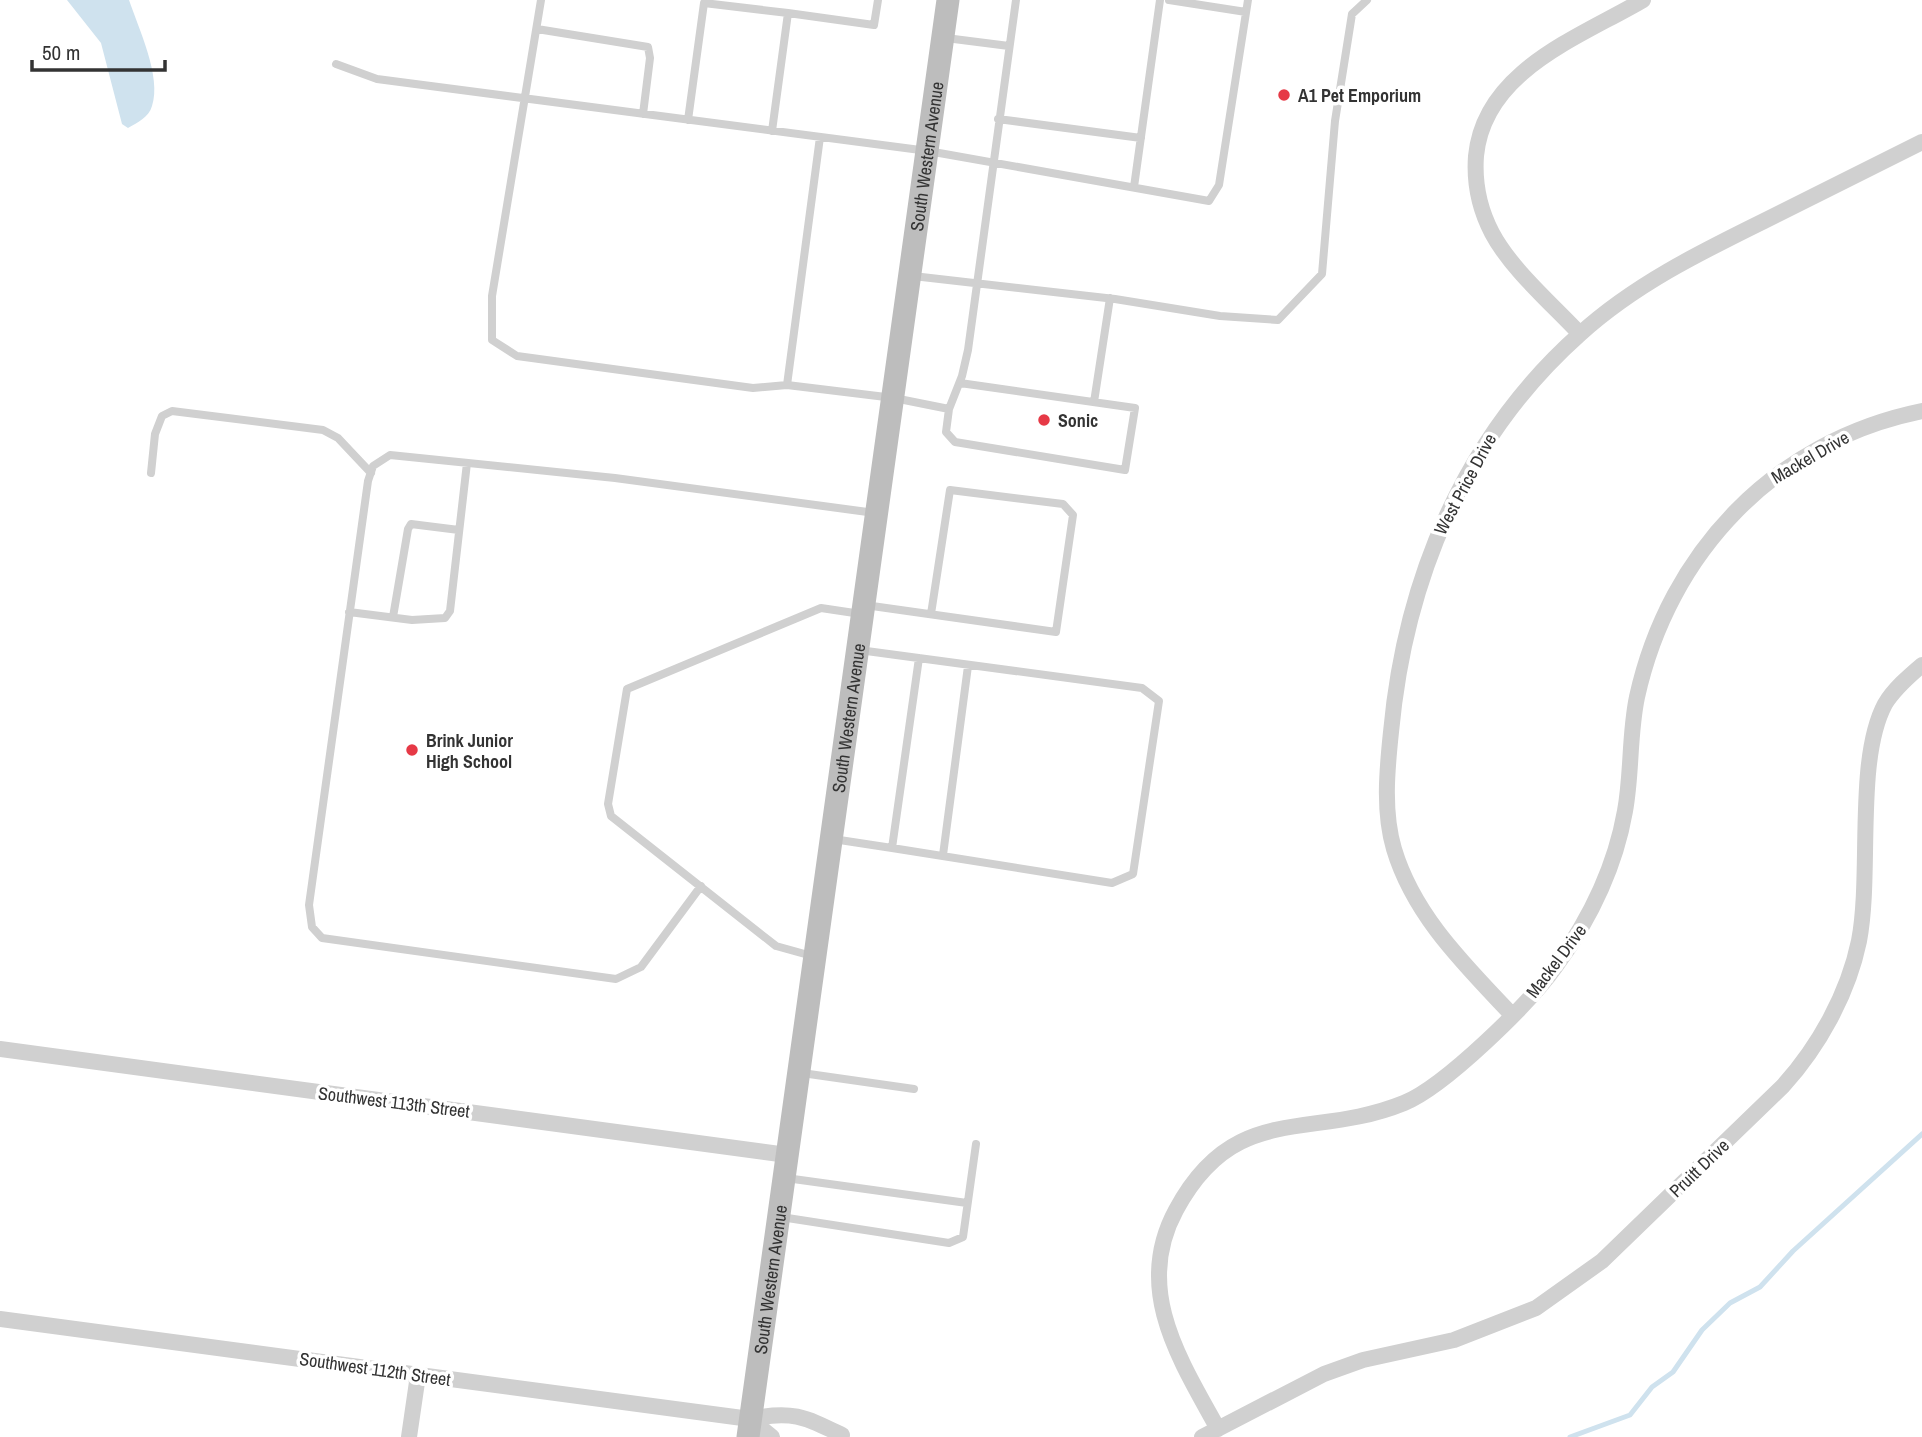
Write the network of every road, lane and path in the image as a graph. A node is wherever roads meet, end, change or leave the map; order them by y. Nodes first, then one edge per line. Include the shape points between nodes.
1 (541, 0) edge
2 (878, 0) edge
3 (948, 0) edge
4 (1016, 0) edge
5 (1160, 0) edge
6 (1169, 0) edge
7 (1248, 0) edge
8 (1367, 0) edge
9 (1643, 0) edge
10 (1246, 12) junction
11 (788, 13) junction
12 (537, 29) junction
13 (943, 38) junction
14 (1009, 46) junction
15 (336, 64) dead end
16 (527, 98) junction
17 (643, 114) junction
18 (998, 119) junction
19 (688, 120) junction
20 (772, 131) junction
21 (820, 137) junction
22 (1141, 138) junction
23 (1922, 142) edge
24 (928, 151) junction
25 (992, 162) junction
26 (1134, 187) junction
27 (911, 276) junction
28 (978, 282) junction
29 (1110, 298) junction
30 (1580, 334) junction
31 (960, 383) junction
32 (787, 385) junction
33 (894, 398) junction
34 (1094, 402) junction
35 (949, 409) junction
36 (1922, 411) edge
37 (467, 463) junction
38 (151, 473) dead end
39 (371, 473) junction
40 (878, 513) junction
41 (459, 530) junction
42 (864, 610) junction
43 (349, 612) junction
44 (931, 614) junction
45 (393, 617) junction
46 (859, 650) junction
47 (919, 658) junction
48 (1922, 665) edge
49 (968, 666) junction
50 (832, 839) junction
51 (892, 848) junction
52 (943, 855) junction
53 (701, 886) junction
54 (815, 956) junction
55 (1512, 1015) junction
56 (0, 1049) edge
57 (799, 1073) junction
58 (914, 1089) dead end
59 (976, 1144) dead end
60 (787, 1155) junction
61 (784, 1178) junction
62 (967, 1203) junction
63 (778, 1217) junction
64 (0, 1319) edge
65 (418, 1375) junction
66 (749, 1428) edge
67 (1218, 1429) junction
68 (843, 1436) edge
69 (409, 1437) edge
70 (772, 1437) edge
71 (1202, 1437) edge

1 - 12 lane
2 - 11 lane via 874,25
3 - 13 main road, South Western Avenue
4 - 14 lane
5 - 22 lane
6 - 10 lane
7 - 10 lane
8 - 29 lane via 1352,14 1335,121 1322,274 1278,320 1220,316
9 - 30 street via 1514,79 1490,110 1477,149 1478,192 1493,234
10 - 26 lane via 1219,185 1209,201
11 - 19 lane via 704,3
11 - 20 lane
12 - 16 lane
12 - 17 lane via 648,47
13 - 14 lane
13 - 24 main road, South Western Avenue
14 - 18 lane
15 - 16 lane via 377,79
16 - 17 lane
16 - 32 lane via 492,296 492,340 516,356 753,388
17 - 19 lane
18 - 22 lane
18 - 25 lane
19 - 20 lane
20 - 21 lane
21 - 24 lane
21 - 32 lane
22 - 26 lane
23 - 30 street, West Price Drive via 1655,277
24 - 25 lane
24 - 27 main road, South Western Avenue
25 - 26 lane
25 - 28 lane
27 - 28 lane
27 - 33 main road, South Western Avenue
28 - 29 lane
28 - 31 lane
29 - 34 lane
30 - 55 street, West Price Drive via 1516,398 1464,478 1411,609 1393,707 1388,809 1393,847 1408,886 1427,919
31 - 34 lane
31 - 35 lane
32 - 33 lane
33 - 35 lane
33 - 40 main road, South Western Avenue
34 - 35 lane via 1135,408 1125,470 955,442 946,432
36 - 55 street, Mackel Drive via 1873,425 1811,452 1760,487 1702,551 1673,598 1646,660 1625,810 1609,870 1595,904 1553,971
37 - 39 lane via 390,455 373,466
37 - 40 lane
37 - 41 lane
38 - 39 lane via 155,434 162,416 172,411 323,430 338,438
39 - 43 lane
40 - 42 main road, South Western Avenue
41 - 45 lane via 450,611 445,618
41 - 45 lane via 411,524 405,536
42 - 44 lane
42 - 46 main road, South Western Avenue
42 - 53 lane via 821,608 627,689 608,804 611,816
43 - 45 lane
43 - 53 lane via 309,905 312,927 321,938 616,979 641,967
44 - 44 lane via 1056,632 1073,515 1063,505 950,490
46 - 47 lane
46 - 50 main road, South Western Avenue
47 - 49 lane
47 - 51 lane
48 - 67 street, Pruitt Drive via 1886,703 1877,725 1869,772 1858,941 1846,983 1821,1035 1790,1078 1602,1261 1536,1308 1454,1340 1363,1360 1324,1374
49 - 52 lane
49 - 52 lane via 1142,688 1159,701 1133,874 1112,883
50 - 51 lane
50 - 54 main road, South Western Avenue
51 - 52 lane
53 - 54 lane via 776,946
54 - 57 main road, South Western Avenue
55 - 67 street, Mackel Drive via 1446,1076 1407,1102 1373,1113 1252,1135 1200,1174 1165,1235 1158,1277 1169,1337
56 - 60 street, Southwest 113th Street
57 - 58 lane
57 - 60 main road, South Western Avenue
59 - 62 lane
60 - 61 main road, South Western Avenue
61 - 62 lane
61 - 63 main road, South Western Avenue
62 - 63 lane via 963,1237 948,1243
63 - 66 main road, South Western Avenue
64 - 65 street, Southwest 112th Street
65 - 66 street, Southwest 112th Street
65 - 69 street
66 - 68 street via 782,1412
66 - 70 street
67 - 71 street, Pruitt Drive

